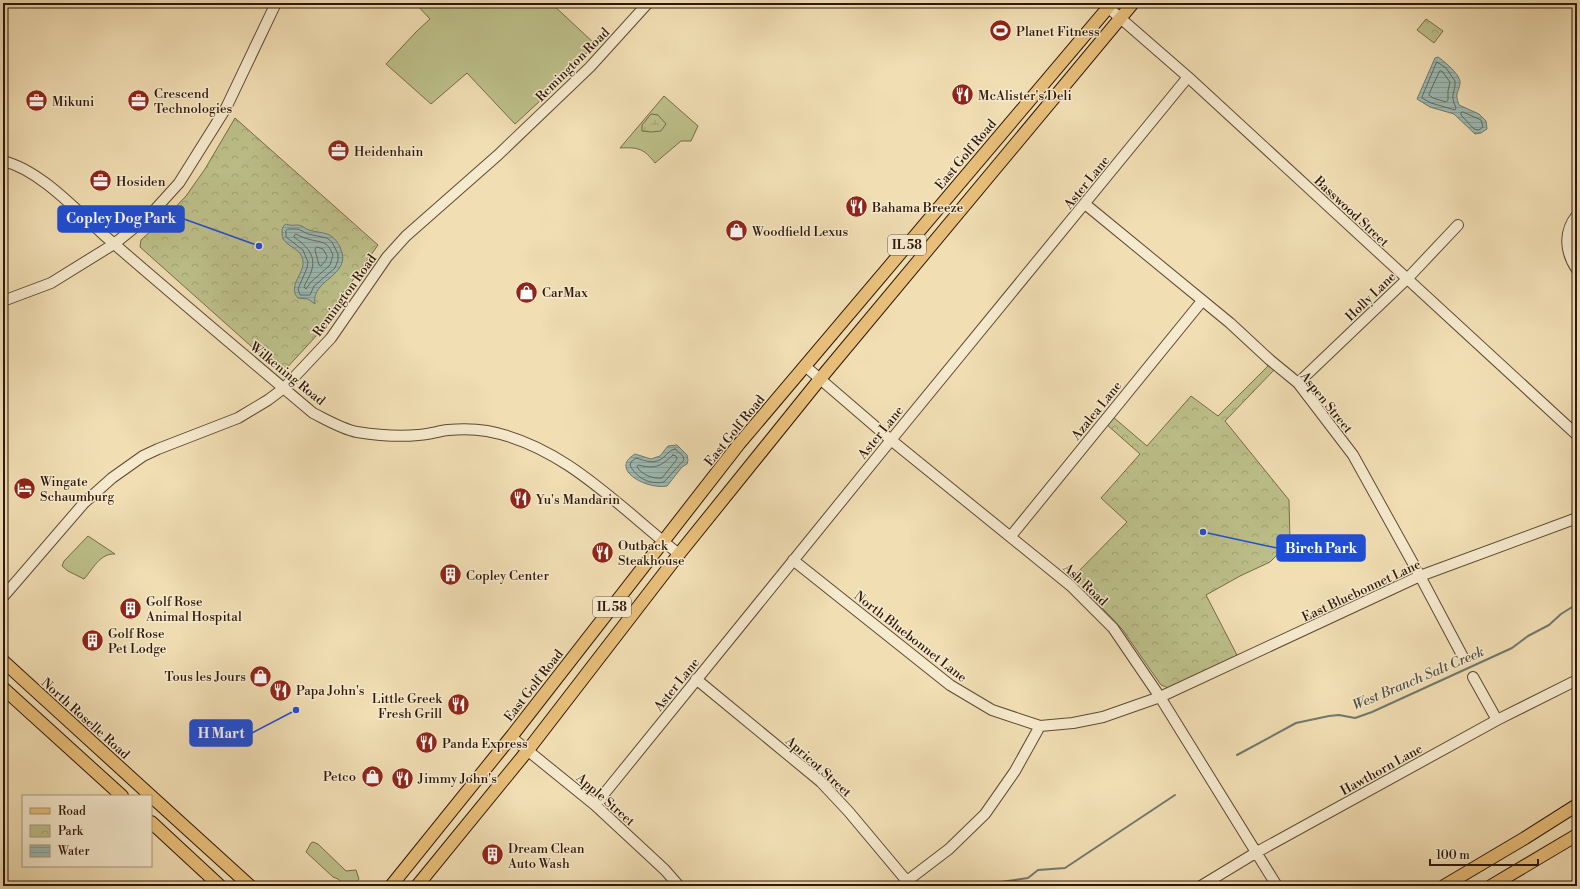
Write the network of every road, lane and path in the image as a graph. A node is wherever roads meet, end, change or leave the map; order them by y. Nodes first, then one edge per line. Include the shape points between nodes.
1 (276, 3) edge
2 (648, 3) edge
3 (1133, 3) edge
4 (1108, 5) edge
5 (1120, 18) junction
6 (1188, 77) junction
7 (3, 160) edge
8 (1085, 204) junction
9 (1577, 215) edge
10 (1458, 226) dead end
11 (114, 244) junction
12 (1577, 270) edge
13 (1407, 279) junction
14 (3, 300) edge
15 (1202, 301) junction
16 (805, 366) junction
17 (820, 379) junction
18 (1298, 383) junction
19 (284, 388) junction
20 (1577, 435) edge
21 (891, 440) junction
22 (1577, 518) edge
23 (1011, 536) junction
24 (663, 542) junction
25 (679, 554) junction
26 (794, 560) junction
27 (1420, 576) junction
28 (3, 597) edge
29 (1463, 657) dead end
30 (3, 662) edge
31 (1473, 677) dead end
32 (696, 679) junction
33 (1577, 680) edge
34 (3, 688) edge
35 (1160, 697) junction
36 (1497, 720) junction
37 (1040, 726) junction
38 (510, 737) junction
39 (528, 750) junction
40 (121, 795) edge
41 (150, 795) edge
42 (152, 797) edge
43 (1577, 805) edge
44 (595, 806) junction
45 (152, 823) edge
46 (1577, 835) edge
47 (1256, 852) junction
48 (909, 883) edge
49 (220, 886) edge
50 (250, 886) edge
51 (391, 886) edge
52 (417, 886) edge
53 (679, 886) edge
54 (1201, 886) edge
55 (1277, 886) edge
56 (1444, 886) edge
57 (1491, 886) edge

1 - 11 street via 226,108 179,183 150,215
2 - 19 street, Remington Road via 584,72 498,154 406,236 387,258 331,338
3 - 5 main road, IL 58
4 - 5 street, Basswood Street
4 - 16 main road, East Golf Road / IL 58
5 - 6 street, Basswood Street
5 - 17 main road, IL 58
6 - 8 street, Aster Lane
6 - 13 street, Basswood Street
7 - 11 street, Wilkening Road via 16,164 42,181
8 - 15 street, Aspen Street
8 - 21 street, Aster Lane
9 - 12 street via 1568,230 1567,240 1568,250
10 - 13 street, Holly Lane
11 - 14 street via 51,283
11 - 19 street, Wilkening Road
13 - 18 street, Holly Lane
13 - 20 street, Basswood Street
15 - 18 street, Aspen Street
15 - 23 street, Azalea Lane
16 - 17 street, Ash Road
16 - 24 main road, East Golf Road / IL 58 via 739,444
17 - 21 street, Ash Road
17 - 25 main road, IL 58
18 - 27 street, Aspen Street via 1353,455
19 - 24 street, Wilkening Road via 313,413 357,432 418,436 449,430 486,431 517,439 552,456 585,477
19 - 28 street, Remington Road via 238,418 143,456 112,478 84,503
21 - 23 street, Ash Road
21 - 26 street, Aster Lane
22 - 27 street, East Bluebonnet Lane
23 - 35 street, Ash Road via 1071,586 1113,628
24 - 25 street, Wilkening Road
24 - 38 main road, East Golf Road / IL 58
25 - 39 main road, IL 58
26 - 32 street, Aster Lane
26 - 37 street, North Bluebonnet Lane via 950,685 992,710
27 - 29 street, Aspen Street
27 - 35 street, East Bluebonnet Lane
30 - 41 main road, North Roselle Road
31 - 36 street
32 - 44 street, Aster Lane
32 - 48 street, Apricot Street via 821,782
33 - 36 street, Hawthorn Lane
34 - 40 main road
35 - 37 street, North Bluebonnet Lane via 1103,718
35 - 47 street, Ash Road
36 - 47 street, Hawthorn Lane
37 - 48 street via 1015,771 985,814
38 - 39 street, Apple Street
38 - 51 main road, East Golf Road / IL 58
39 - 44 street, Apple Street
39 - 52 main road, IL 58
42 - 50 main road, North Roselle Road
43 - 56 main road
44 - 53 street, Apple Street
45 - 49 main road
46 - 57 main road
47 - 54 street, Hawthorn Lane
47 - 55 street, Ash Road

